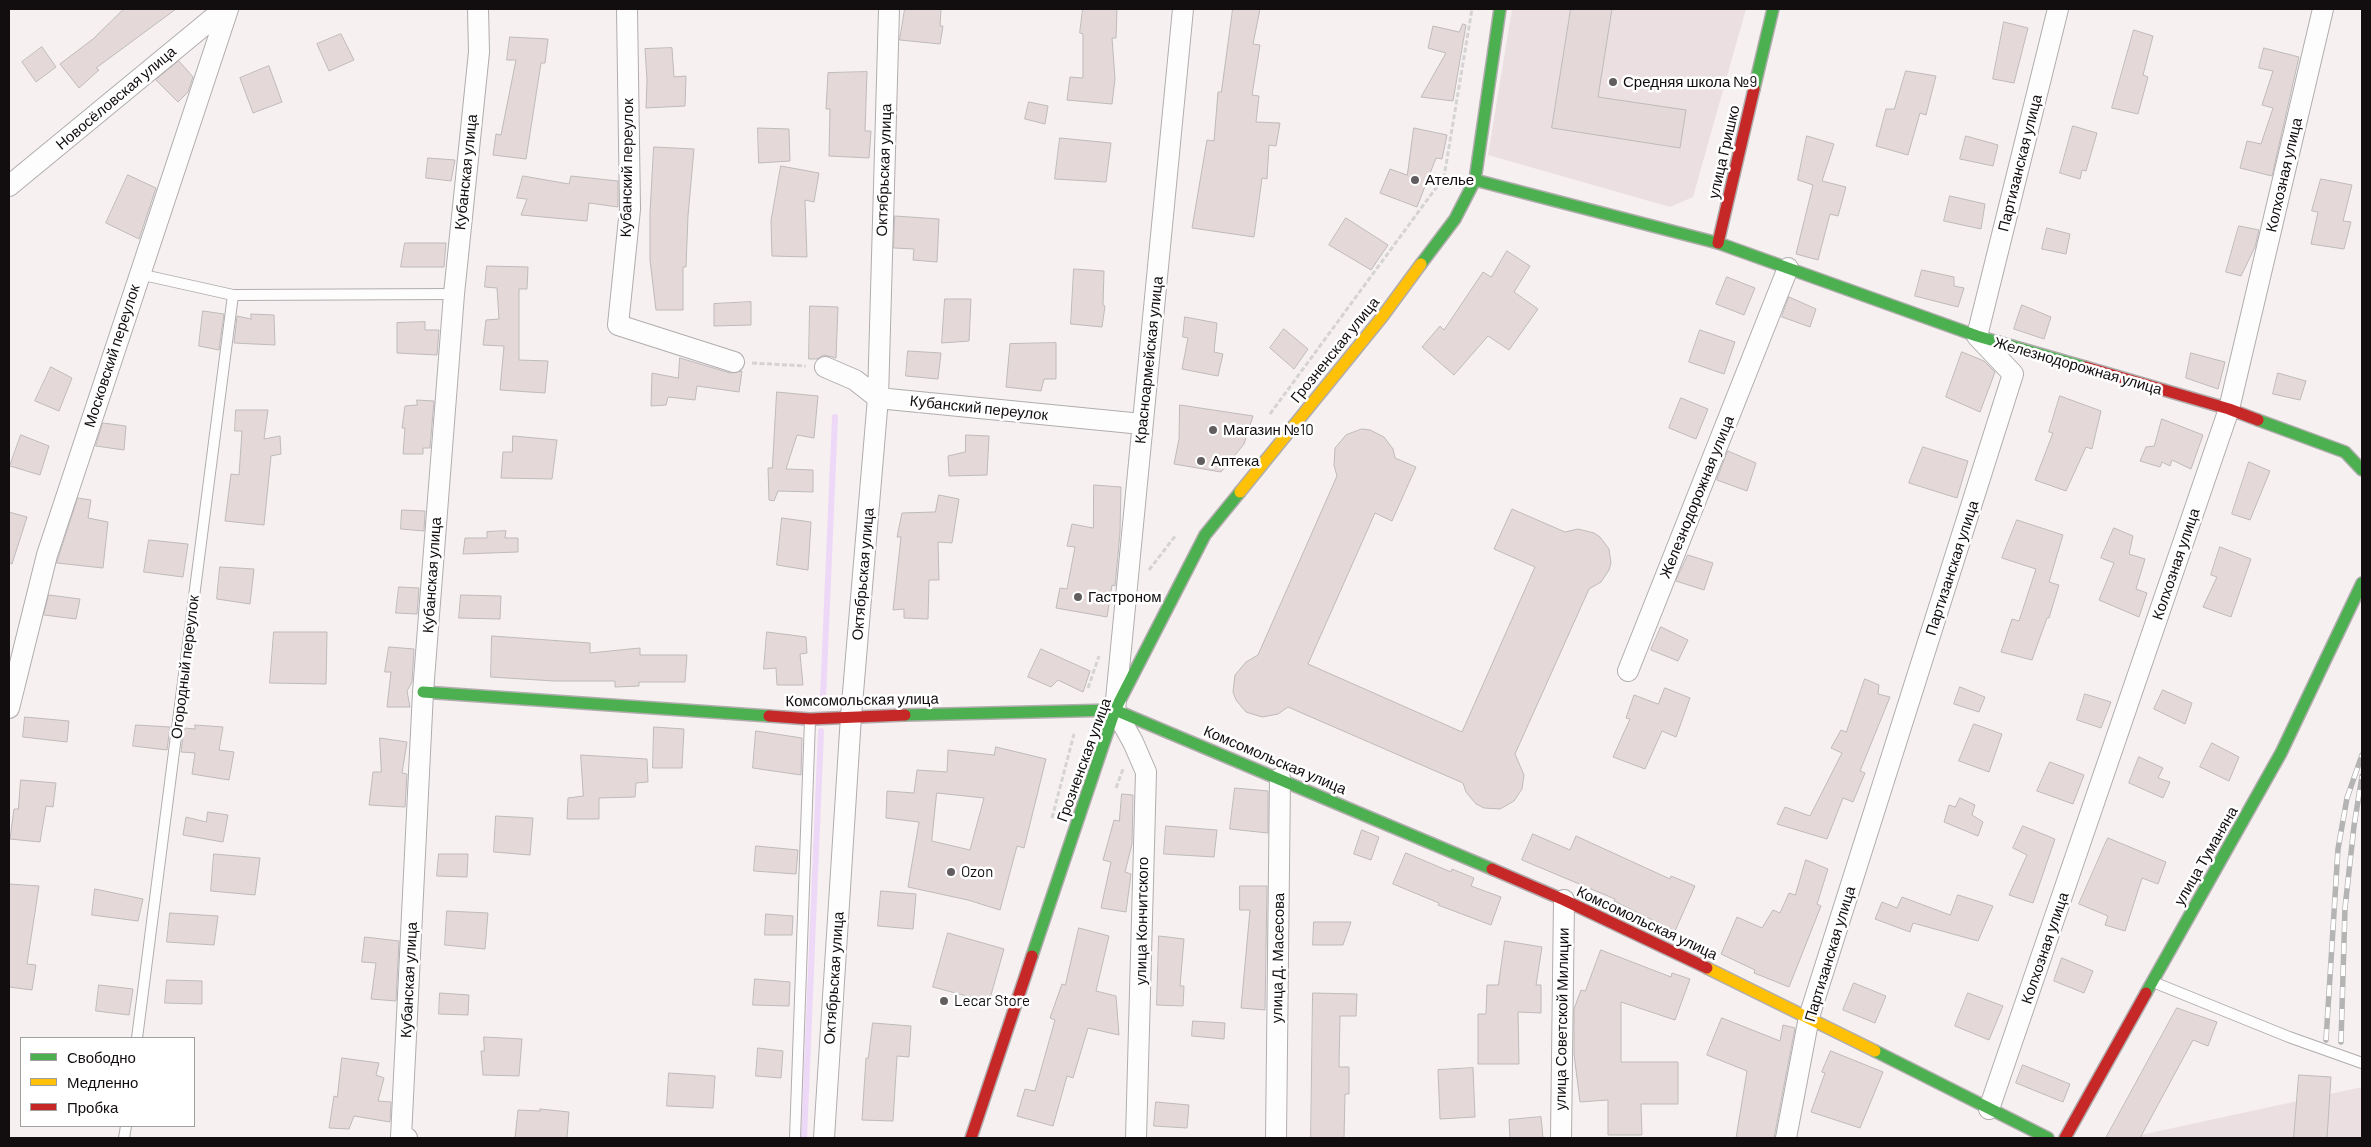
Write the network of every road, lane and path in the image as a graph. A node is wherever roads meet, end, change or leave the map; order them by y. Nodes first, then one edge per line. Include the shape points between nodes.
1 (224, 9) edge
2 (228, 9) edge
3 (478, 9) edge
4 (627, 9) edge
5 (889, 9) edge
6 (1183, 9) edge
7 (1472, 9) edge
8 (1500, 9) edge
9 (1773, 9) edge
10 (2058, 9) edge
11 (2323, 9) edge
12 (1475, 180) junction
13 (9, 186) edge
14 (1718, 243) junction
15 (1788, 268) junction
16 (140, 274) junction
17 (454, 294) junction
18 (233, 295) junction
19 (1977, 336) junction
20 (734, 362) joint
21 (825, 367) joint
22 (878, 398) junction
23 (2229, 409) junction
24 (1268, 416) dead end
25 (1142, 424) junction
26 (2362, 470) edge
27 (1179, 532) dead end
28 (2362, 583) edge
29 (1126, 599) junction
30 (1628, 671) dead end
31 (423, 692) junction
32 (9, 708) edge
33 (1115, 710) junction
34 (851, 716) junction
35 (810, 719) junction
36 (1280, 778) junction
37 (1564, 900) junction
38 (2152, 981) junction
39 (1809, 1017) junction
40 (137, 1037) edge
41 (2362, 1063) edge
42 (1989, 1109) junction
43 (407, 1138) edge
44 (795, 1138) edge
45 (824, 1138) edge
46 (971, 1138) edge
47 (1136, 1138) edge
48 (1276, 1138) edge
49 (1561, 1138) edge
50 (1786, 1138) edge
51 (2048, 1138) edge
52 (2065, 1138) edge

1 - 13 street, Новосёловская улица
2 - 16 street, Московский переулок
3 - 17 street, Кубанская улица via 479,52
4 - 20 street, Кубанский переулок via 630,209 618,325
5 - 22 street, Октябрьская улица
6 - 25 street, Красноармейская улица
7 - 24 path via 1444,176
8 - 12 street, Грозненская улица
9 - 14 street, улица Гришко
10 - 19 street, Партизанская улица
11 - 23 street, Колхозная улица
12 - 14 street, Железнодорожная улица
12 - 33 street, Грозненская улица via 1455,219 1382,317 1205,535
14 - 15 street, Железнодорожная улица
15 - 19 street, Железнодорожная улица
15 - 30 street, Железнодорожная улица
16 - 18 lane
16 - 32 street, Московский переулок via 47,555
17 - 18 lane
17 - 31 street, Кубанская улица
18 - 40 lane, Огородный переулок
19 - 23 street, Железнодорожная улица
19 - 39 street, Партизанская улица via 2014,374
20 - 21 path
21 - 22 street via 855,380
22 - 25 street, Кубанский переулок
22 - 34 street, Октябрьская улица
23 - 26 street, Железнодорожная улица via 2346,452
23 - 42 street, Колхозная улица
25 - 29 street, Красноармейская улица
27 - 29 path
28 - 38 street, улица Туманяна via 2281,753
29 - 33 street, Красноармейская улица
31 - 35 street, Комсомольская улица
31 - 43 street, Кубанская улица via 401,1137
33 - 34 street, Комсомольская улица
33 - 36 street, Комсомольская улица
33 - 46 street, Грозненская улица
33 - 47 street, улица Кончитского via 1146,772
34 - 35 street, Комсомольская улица
34 - 45 street, Октябрьская улица
35 - 44 lane
36 - 37 street, Комсомольская улица
36 - 48 street, улица Д. Масесова
37 - 39 street, Комсомольская улица
37 - 49 street, улица Советской Милиции
38 - 41 lane
38 - 52 street, улица Туманяна
39 - 42 street, Комсомольская улица
39 - 50 street, Партизанская улица
42 - 51 street, Комсомольская улица

